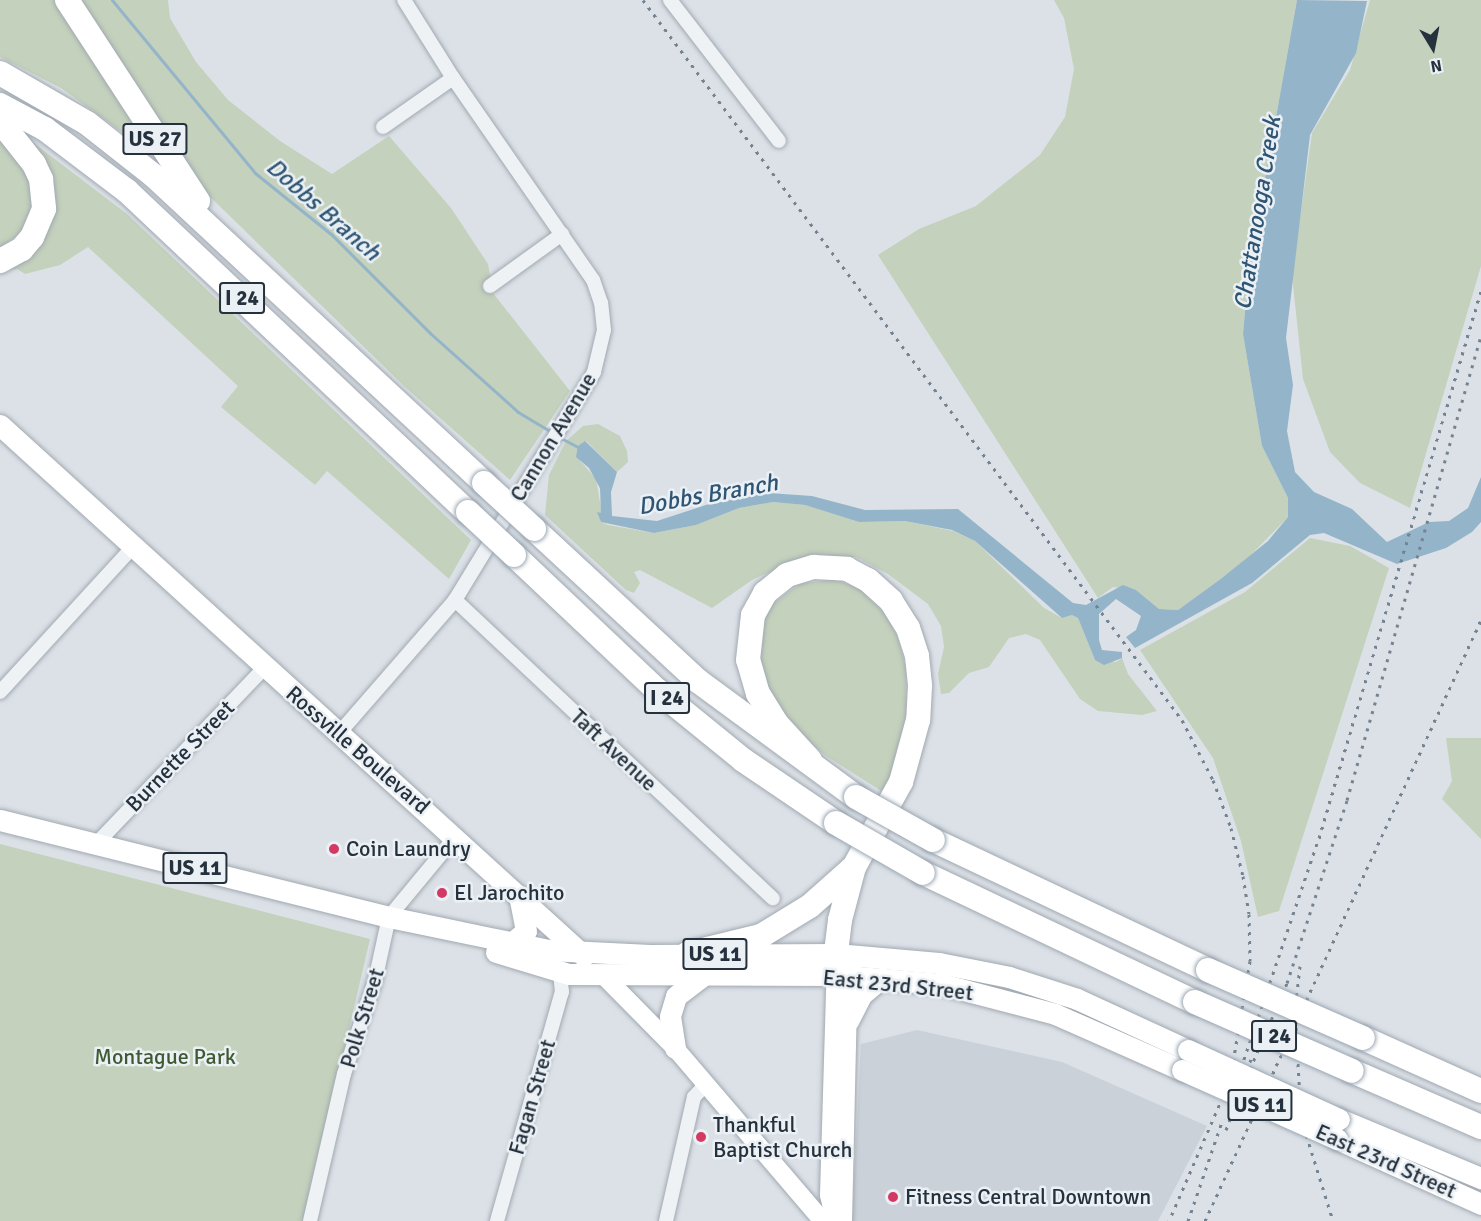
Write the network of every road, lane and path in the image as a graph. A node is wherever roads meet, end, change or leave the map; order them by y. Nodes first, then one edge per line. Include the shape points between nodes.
1 (67, 0) edge
2 (404, 0) edge
3 (670, 0) edge
4 (0, 73) edge
5 (453, 78) junction
6 (0, 105) edge
7 (0, 121) edge
8 (383, 127) dead end
9 (779, 141) dead end
10 (562, 234) junction
11 (0, 261) edge
12 (255, 270) junction
13 (490, 286) dead end
14 (3, 433) edge
15 (134, 546) junction
16 (455, 600) junction
17 (264, 668) junction
18 (0, 692) edge
19 (340, 732) junction
20 (810, 760) junction
21 (0, 820) edge
22 (456, 836) junction
23 (96, 844) junction
24 (854, 867) junction
25 (519, 896) junction
26 (773, 899) dead end
27 (390, 917) junction
28 (512, 943) junction
29 (581, 954) junction
30 (687, 954) junction
31 (842, 965) junction
32 (560, 972) junction
33 (603, 975) junction
34 (704, 975) junction
35 (881, 978) junction
36 (848, 1021) junction
37 (675, 1048) junction
38 (706, 1084) junction
39 (1481, 1091) edge
40 (1481, 1127) edge
41 (1338, 1129) junction
42 (1481, 1178) edge
43 (1481, 1203) edge
44 (310, 1221) edge
45 (497, 1221) edge
46 (666, 1221) edge
47 (823, 1221) edge
48 (836, 1221) edge
49 (843, 1221) edge

1 - 12 highway, US 27 via 184,184
2 - 5 street, Cannon Avenue
3 - 9 street
4 - 12 highway, I 24 via 87,123 154,176
5 - 8 street
5 - 10 street, Cannon Avenue
6 - 40 highway, I 24, bridge via 45,129 127,191 657,690 743,760 836,823 923,873 1195,1002
7 - 11 highway via 30,157 44,194 44,209 32,237 22,249
10 - 13 street
10 - 16 street, Cannon Avenue via 593,280 601,303 604,330 594,372
12 - 20 highway, I 24, bridge via 698,681
14 - 15 main road, Rossville Boulevard
15 - 17 main road, Rossville Boulevard
15 - 18 street
16 - 19 street, Cannon Avenue
16 - 26 street, Taft Avenue
17 - 19 main road, Rossville Boulevard
17 - 23 street, Burnette Street
19 - 22 main road, Rossville Boulevard
20 - 24 highway via 777,724 758,694 748,660 753,615 765,593 787,575 814,567 847,569 868,580 902,619 917,656 920,686 918,720 901,782
20 - 39 highway, I 24, bridge via 856,797 933,840 1208,970
21 - 23 main road, East 23rd Street / US 11
22 - 25 main road, Rossville Boulevard
22 - 27 street, Polk Street
23 - 27 main road, East 23rd Street / US 11
24 - 30 highway via 810,906 761,936
24 - 31 highway via 840,920
25 - 28 main road via 526,931
25 - 29 main road, Rossville Boulevard
27 - 28 main road, East 23rd Street / US 11
27 - 32 main road, East 23rd Street / US 11
27 - 44 street, Polk Street via 375,981 341,1084
28 - 29 main road, East 23rd Street / US 11
29 - 30 main road, East 23rd Street / US 11
29 - 33 main road, Rossville Boulevard
30 - 31 main road, East 23rd Street / US 11
31 - 34 main road, East 23rd Street / US 11
31 - 35 main road, East 23rd Street / US 11
31 - 36 main road
31 - 41 main road, East 23rd Street / US 11, bridge via 939,963 1009,977 1077,999 1188,1050
31 - 48 main road via 829,1195
32 - 33 main road, East 23rd Street / US 11
32 - 45 street, Fagan Street via 562,992
33 - 34 main road, East 23rd Street / US 11
33 - 37 main road, Rossville Boulevard
34 - 37 main road via 676,996 670,1012
35 - 36 main road via 861,995
35 - 41 main road, East 23rd Street / US 11, bridge via 941,984 1004,998 1091,1028 1182,1070
36 - 49 main road
37 - 38 main road, Rossville Boulevard
38 - 46 street via 694,1097
38 - 47 main road, Rossville Boulevard
41 - 42 main road, East 23rd Street / US 11
41 - 43 main road, East 23rd Street / US 11

